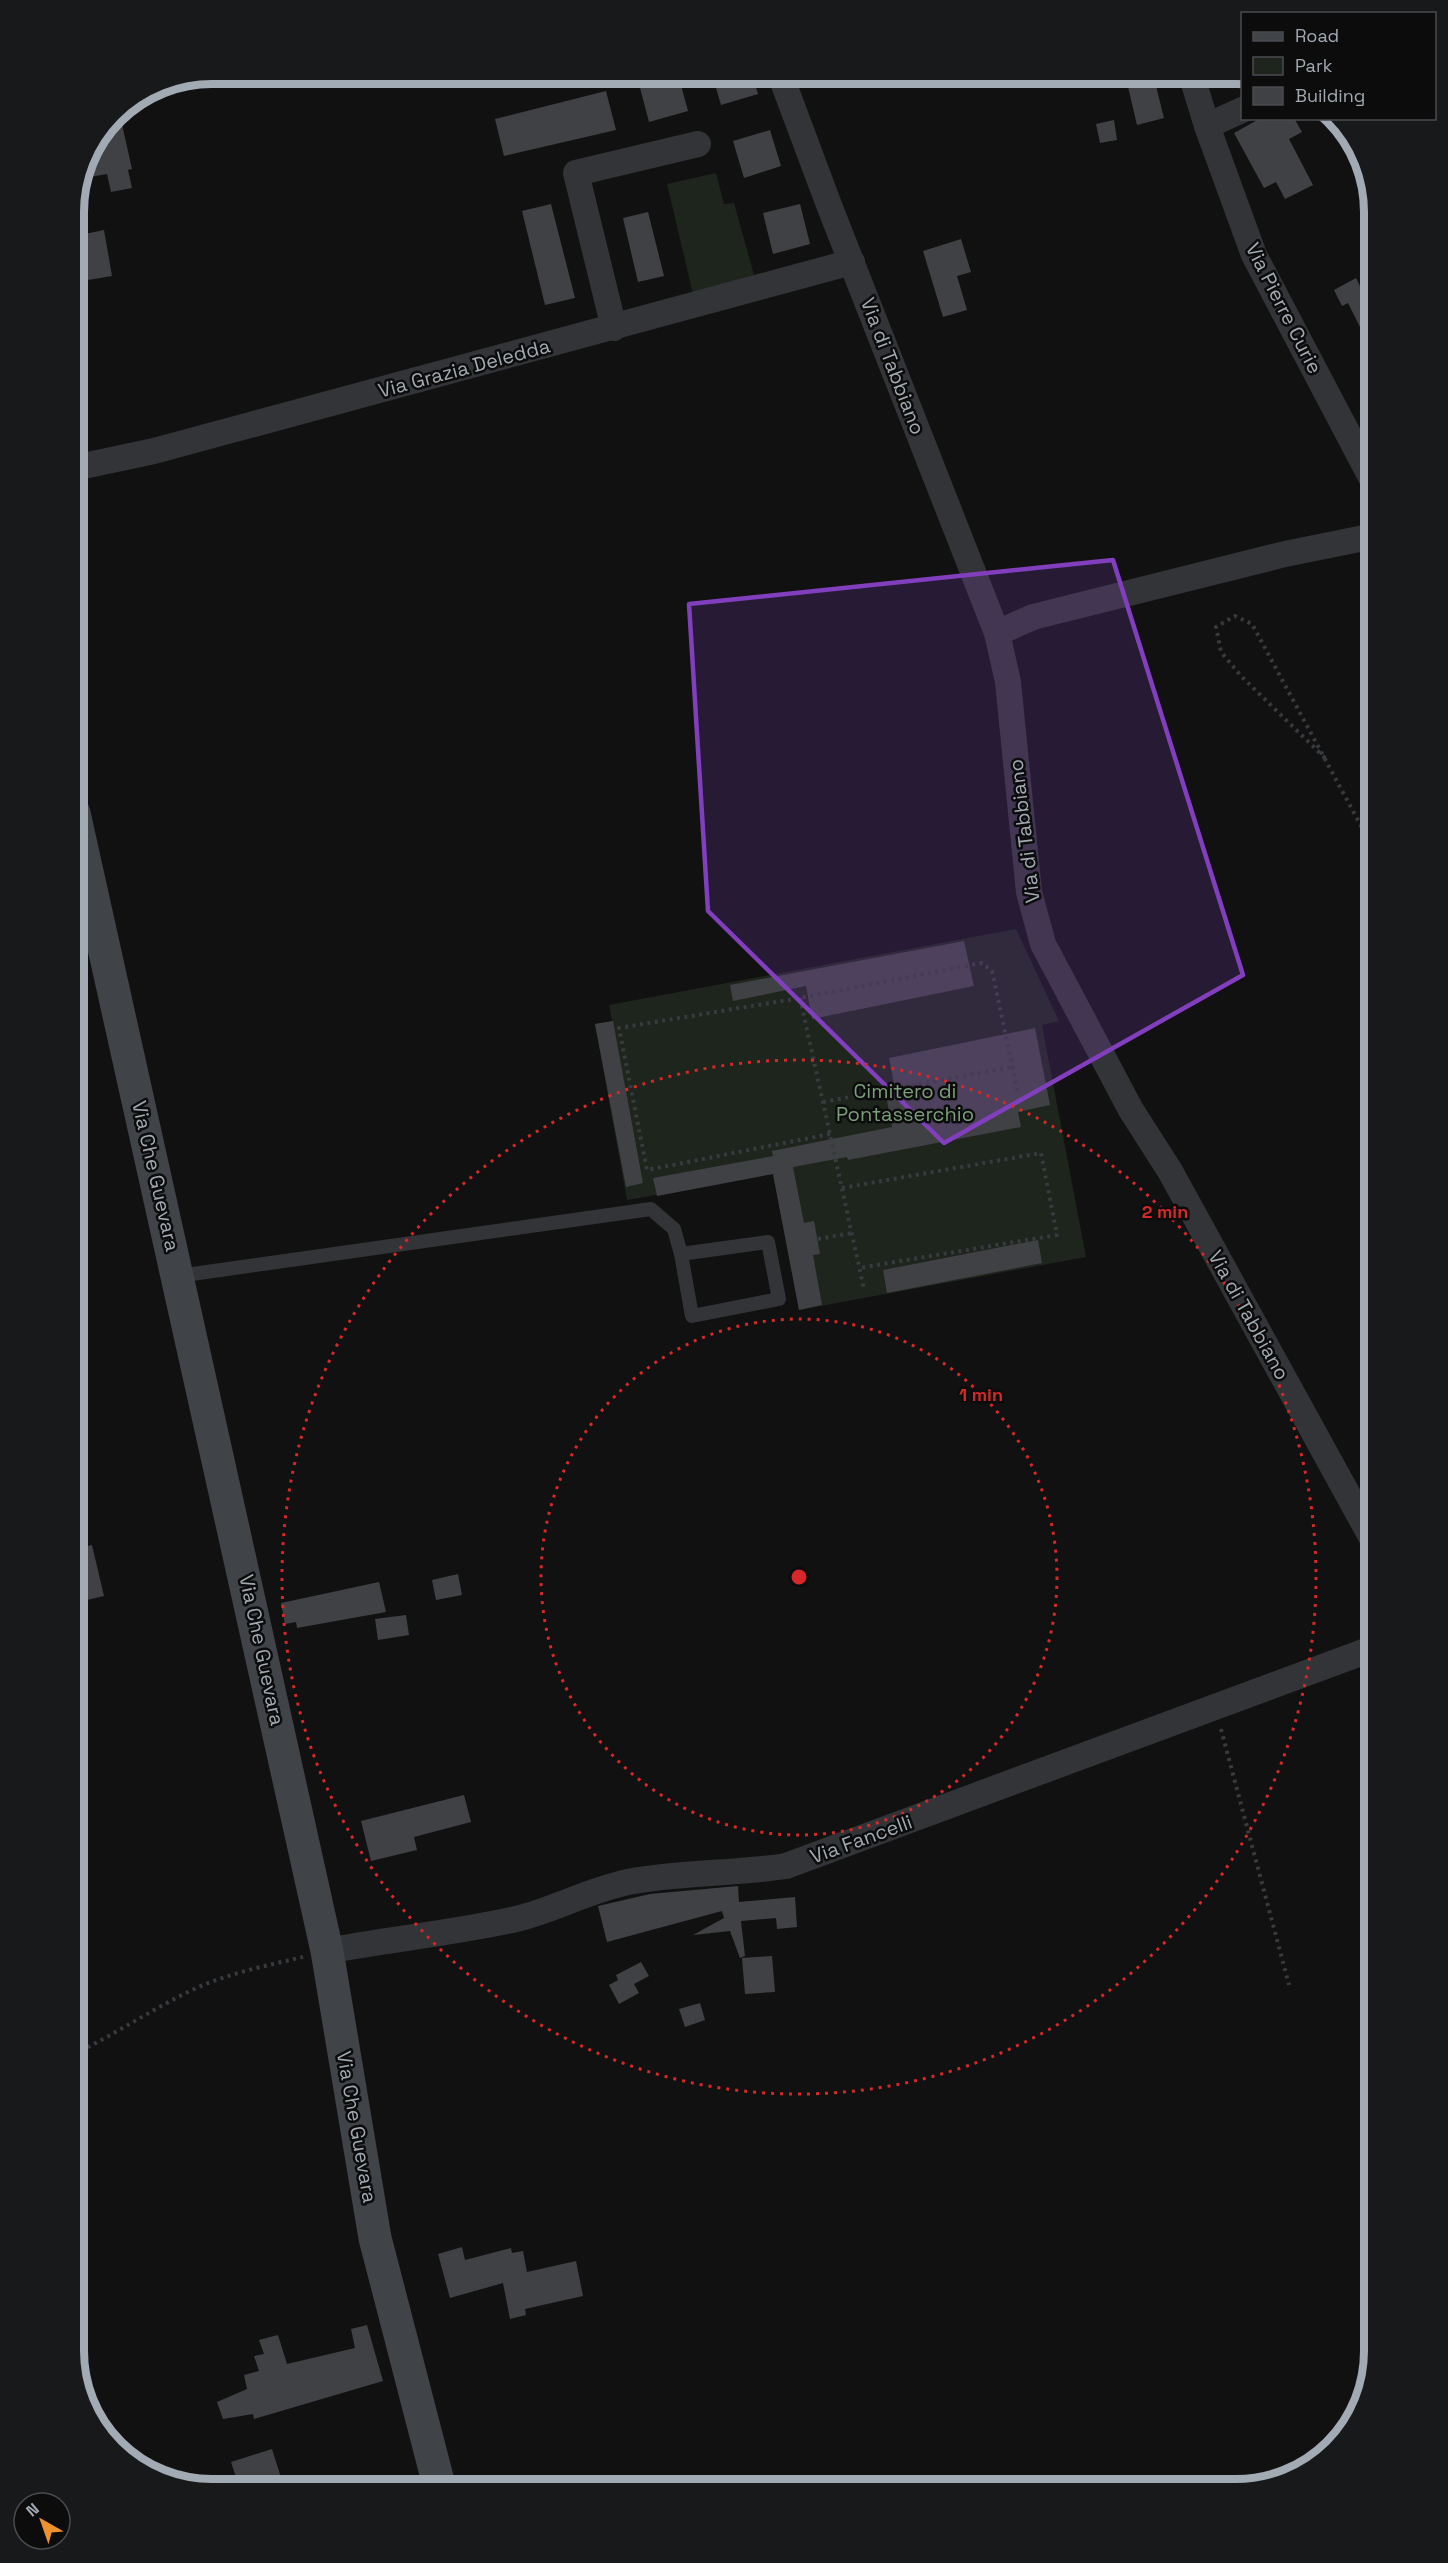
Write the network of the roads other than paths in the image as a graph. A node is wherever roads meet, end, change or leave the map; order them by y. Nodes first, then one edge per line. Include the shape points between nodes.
1 (784, 84) edge
2 (1194, 84) edge
3 (1241, 110) edge
4 (1207, 126) junction
5 (698, 144) dead end
6 (852, 262) junction
7 (614, 328) junction
8 (1364, 464) edge
9 (84, 466) edge
10 (1364, 538) edge
11 (997, 633) junction
12 (84, 858) edge
13 (681, 1254) junction
14 (178, 1276) junction
15 (1364, 1524) edge
16 (1364, 1652) edge
17 (327, 1951) junction
18 (437, 2479) edge

1 - 6 street, Via di Tabbiano
2 - 4 street, Via Pierre Curie
3 - 4 street
4 - 8 street, Via Pierre Curie via 1254,255
5 - 7 street via 576,173
6 - 7 street, Via Grazia Deledda
6 - 11 street, Via di Tabbiano
7 - 9 street, Via Grazia Deledda via 154,451
10 - 11 street via 1033,617
11 - 15 street, Via di Tabbiano via 1008,682 1029,892 1043,944 1131,1110 1170,1171
12 - 14 main road, Via Che Guevara
13 - 13 lane via 768,1242 779,1299 692,1316
13 - 14 lane via 674,1229 651,1209
14 - 17 main road, Via Che Guevara
16 - 17 street, Via Fancelli via 786,1866 627,1882 515,1919
17 - 18 main road, Via Che Guevara via 375,2238

